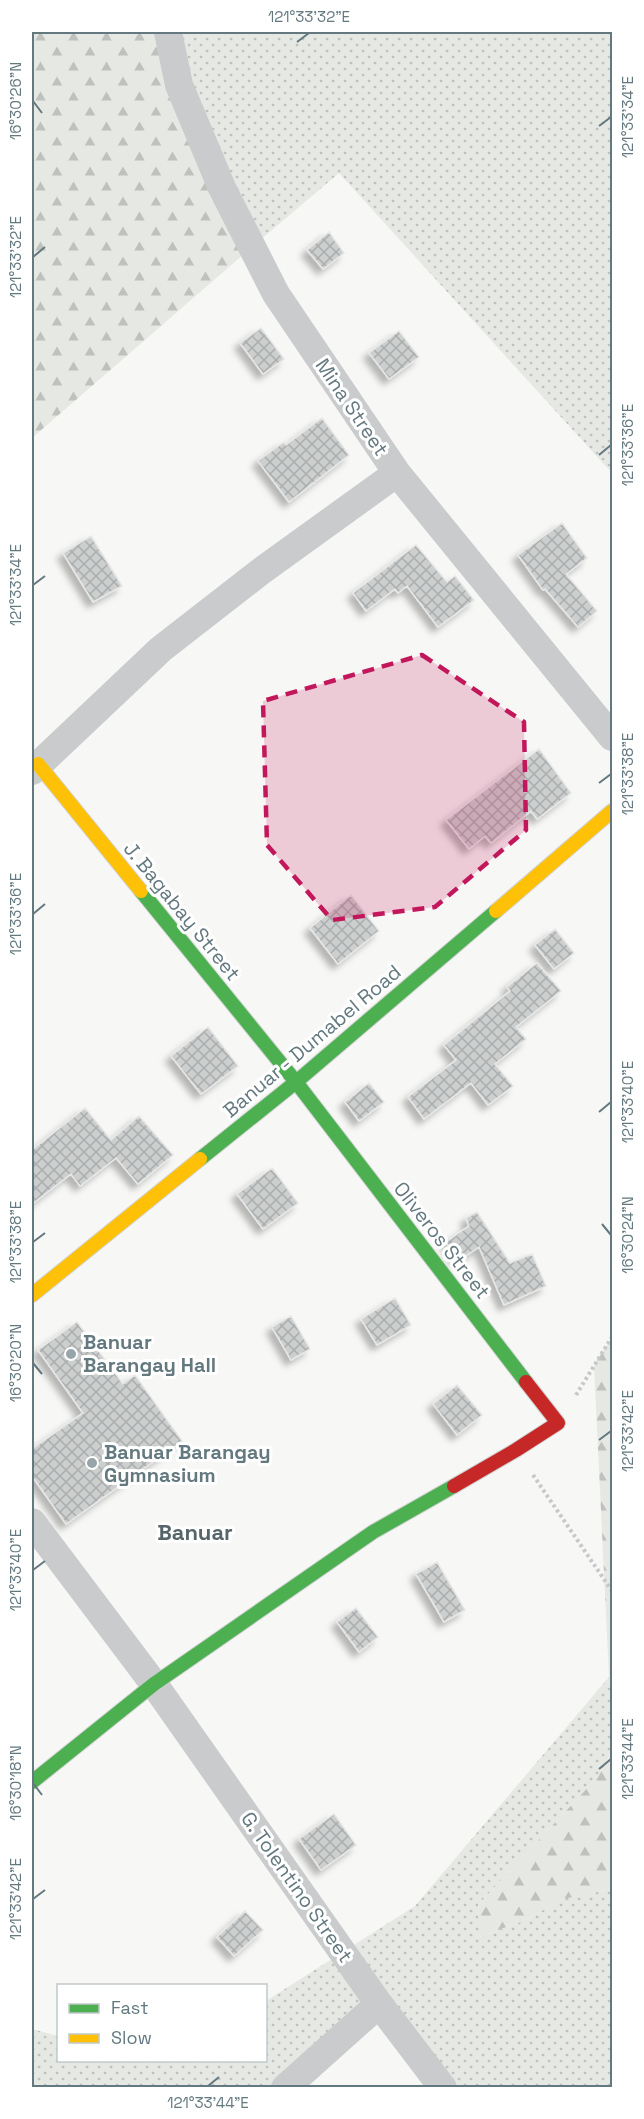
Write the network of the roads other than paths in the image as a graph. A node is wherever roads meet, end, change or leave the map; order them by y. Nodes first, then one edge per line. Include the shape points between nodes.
1 (168, 32) edge
2 (397, 473) junction
3 (612, 737) edge
4 (35, 768) edge
5 (612, 811) edge
6 (296, 1082) junction
7 (32, 1295) edge
8 (32, 1522) edge
9 (154, 1684) junction
10 (32, 1782) edge
11 (379, 2004) junction
12 (285, 2088) edge
13 (443, 2088) edge

1 - 2 street, Mina Street via 179,85 222,188 276,294
2 - 3 street, Mina Street
2 - 4 street via 160,649
4 - 6 street, J. Bagabay Street
5 - 6 street, Banuar - Dumabel Road
6 - 7 street, Banuar - Dumabel Road
6 - 9 street, Oliveros Street via 558,1423 373,1532
8 - 9 street, G. Tolentino Street
9 - 10 street
9 - 11 street, G. Tolentino Street
11 - 12 street
11 - 13 street, G. Tolentino Street

